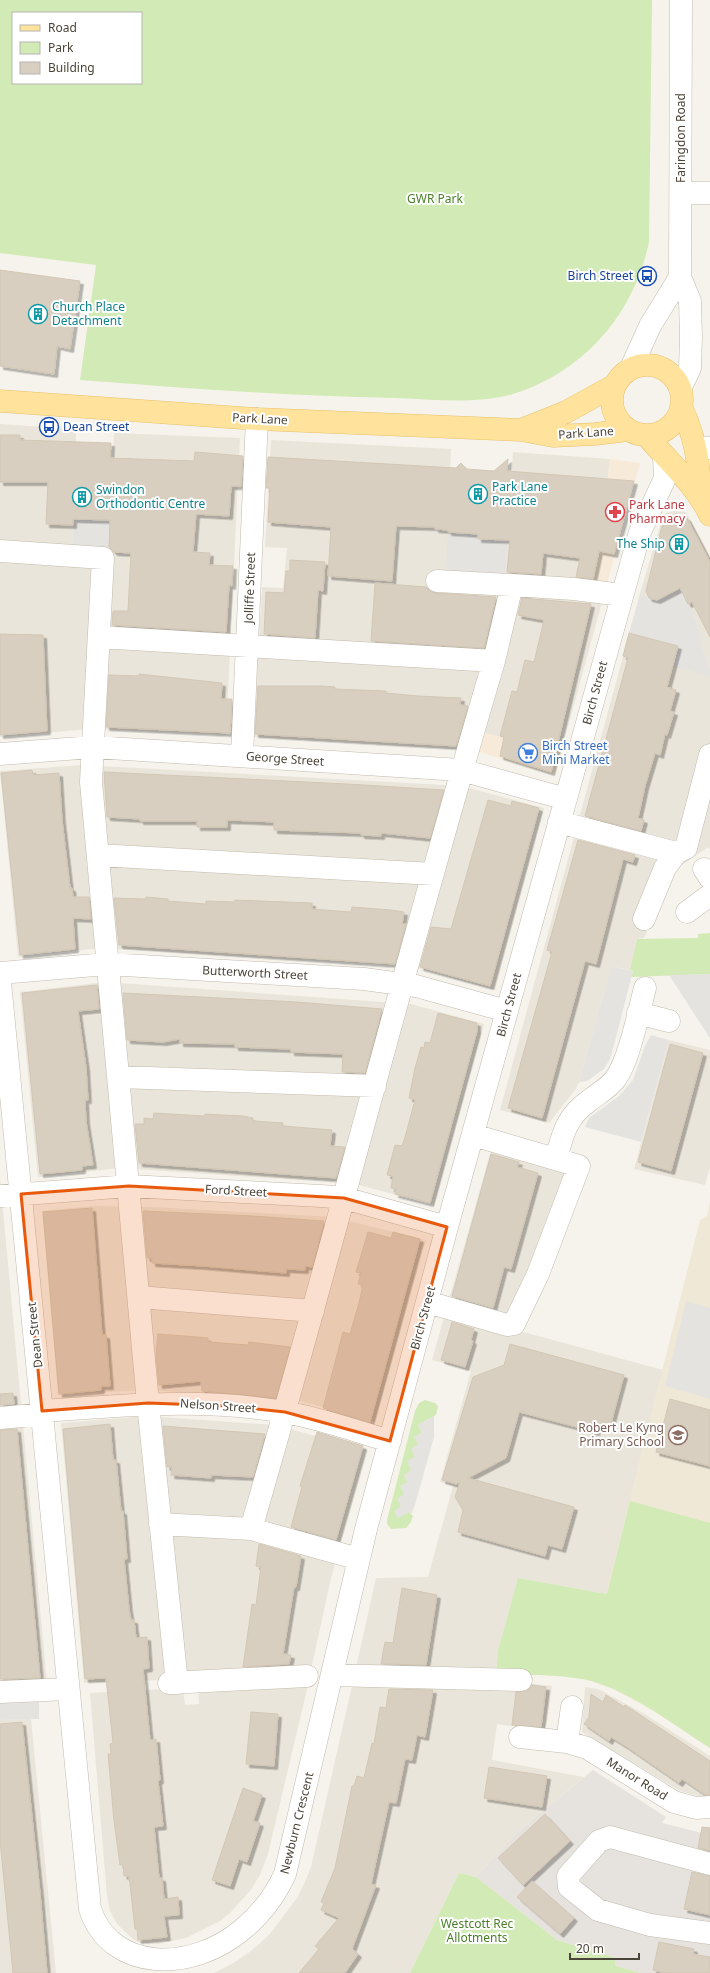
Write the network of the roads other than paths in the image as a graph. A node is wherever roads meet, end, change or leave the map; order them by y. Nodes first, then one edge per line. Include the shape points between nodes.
1 (681, 0) edge
2 (681, 193) junction
3 (710, 194) edge
4 (680, 277) junction
5 (631, 368) junction
6 (615, 385) junction
7 (681, 398) junction
8 (0, 402) edge
9 (257, 419) junction
10 (521, 430) junction
11 (637, 432) junction
12 (703, 448) edge
13 (664, 456) junction
14 (705, 506) edge
15 (0, 551) edge
16 (437, 581) dead end
17 (512, 585) junction
18 (622, 596) junction
19 (99, 637) junction
20 (247, 647) junction
21 (494, 661) junction
22 (92, 747) junction
23 (0, 754) edge
24 (710, 755) edge
25 (242, 756) junction
26 (461, 770) junction
27 (566, 799) junction
28 (559, 822) junction
29 (676, 853) junction
30 (98, 855) junction
31 (433, 874) junction
32 (710, 895) edge
33 (687, 912) dead end
34 (644, 919) dead end
35 (107, 964) junction
36 (0, 973) edge
37 (0, 982) edge
38 (403, 983) junction
39 (645, 988) dead end
40 (507, 1011) junction
41 (638, 1013) junction
42 (669, 1021) dead end
43 (119, 1077) junction
44 (375, 1086) junction
45 (473, 1135) junction
46 (556, 1159) junction
47 (129, 1186) junction
48 (10, 1195) edge
49 (344, 1198) junction
50 (447, 1227) junction
51 (139, 1297) junction
52 (427, 1302) junction
53 (313, 1311) junction
54 (148, 1403) junction
55 (42, 1412) junction
56 (285, 1412) junction
57 (0, 1418) edge
58 (390, 1440) junction
59 (160, 1524) junction
60 (251, 1529) junction
61 (359, 1559) junction
62 (307, 1676) dead end
63 (332, 1676) junction
64 (521, 1680) dead end
65 (68, 1689) junction
66 (0, 1692) edge
67 (572, 1707) dead end
68 (520, 1737) dead end
69 (567, 1742) junction
70 (710, 1807) edge
71 (710, 1864) edge
72 (710, 1933) edge

1 - 2 street, Faringdon Road
2 - 3 street
2 - 4 street, Faringdon Road
4 - 5 street via 650,326
4 - 7 street, Faringdon Road via 690,301 691,337 690,368
5 - 6 main road, Park Lane
5 - 7 main road via 646,365 659,367 671,374
6 - 10 main road, Park Lane via 566,412
6 - 11 main road, Park Lane via 611,402 613,410 621,424
7 - 11 main road, Park Lane via 676,420 671,426 659,433
7 - 12 main road via 689,424
8 - 9 main road, Park Lane
9 - 10 main road, Park Lane
9 - 20 street, Jolliffe Street
10 - 11 main road, Park Lane via 553,436
11 - 13 main road
12 - 14 main road via 700,476
13 - 14 main road
13 - 18 street, Birch Street via 665,478 646,515
15 - 19 street via 103,558
16 - 17 street
17 - 18 street via 568,588
17 - 21 street
18 - 27 street, Birch Street
19 - 20 street
19 - 22 street
20 - 21 street
20 - 25 street, Jolliffe Street
21 - 26 street
22 - 23 street, George Street
22 - 25 street, George Street
22 - 30 street via 91,782
24 - 29 street via 686,848
25 - 26 street, George Street
26 - 27 street, George Street
26 - 31 street
27 - 28 street, Birch Street
28 - 29 street
28 - 40 street, Birch Street
29 - 34 street via 665,868
30 - 31 street
30 - 35 street
31 - 38 street
32 - 33 street
35 - 36 street, Butterworth Street
35 - 38 street, Butterworth Street
35 - 43 street
37 - 48 street, Dean Street
38 - 40 street, Butterworth Street
38 - 44 street
39 - 41 street
40 - 45 street, Birch Street
41 - 42 street
41 - 46 street via 619,1074 609,1086 574,1113 566,1124
43 - 44 street
43 - 47 street
44 - 49 street
45 - 46 street
45 - 50 street, Birch Street
46 - 52 street via 580,1166 538,1274 514,1324 507,1325
47 - 48 street, Ford Street
47 - 49 street, Ford Street
47 - 51 street
48 - 55 street, Dean Street
49 - 50 street, Ford Street
49 - 53 street
50 - 52 street, Birch Street
51 - 53 street
51 - 54 street
52 - 58 street, Birch Street
53 - 56 street
54 - 55 street, Nelson Street
54 - 56 street, Nelson Street via 228,1406
54 - 59 street
55 - 57 street, Nelson Street
55 - 65 street, Dean Street
56 - 58 street, Nelson Street
56 - 60 street
58 - 61 street, Birch Street
59 - 60 street
59 - 62 street via 173,1683
60 - 61 street
61 - 63 street, Newburn Crescent
63 - 64 street
63 - 65 street, Newburn Crescent via 290,1859 280,1885 260,1913 227,1942 194,1957 155,1966 138,1964 119,1957 94,1926 85,1872
65 - 66 street
67 - 69 street
68 - 69 street, Manor Road
69 - 70 street, Manor Road via 587,1748 674,1802 696,1808
71 - 72 street via 610,1837 599,1841 568,1876 569,1887 598,1910 650,1924

